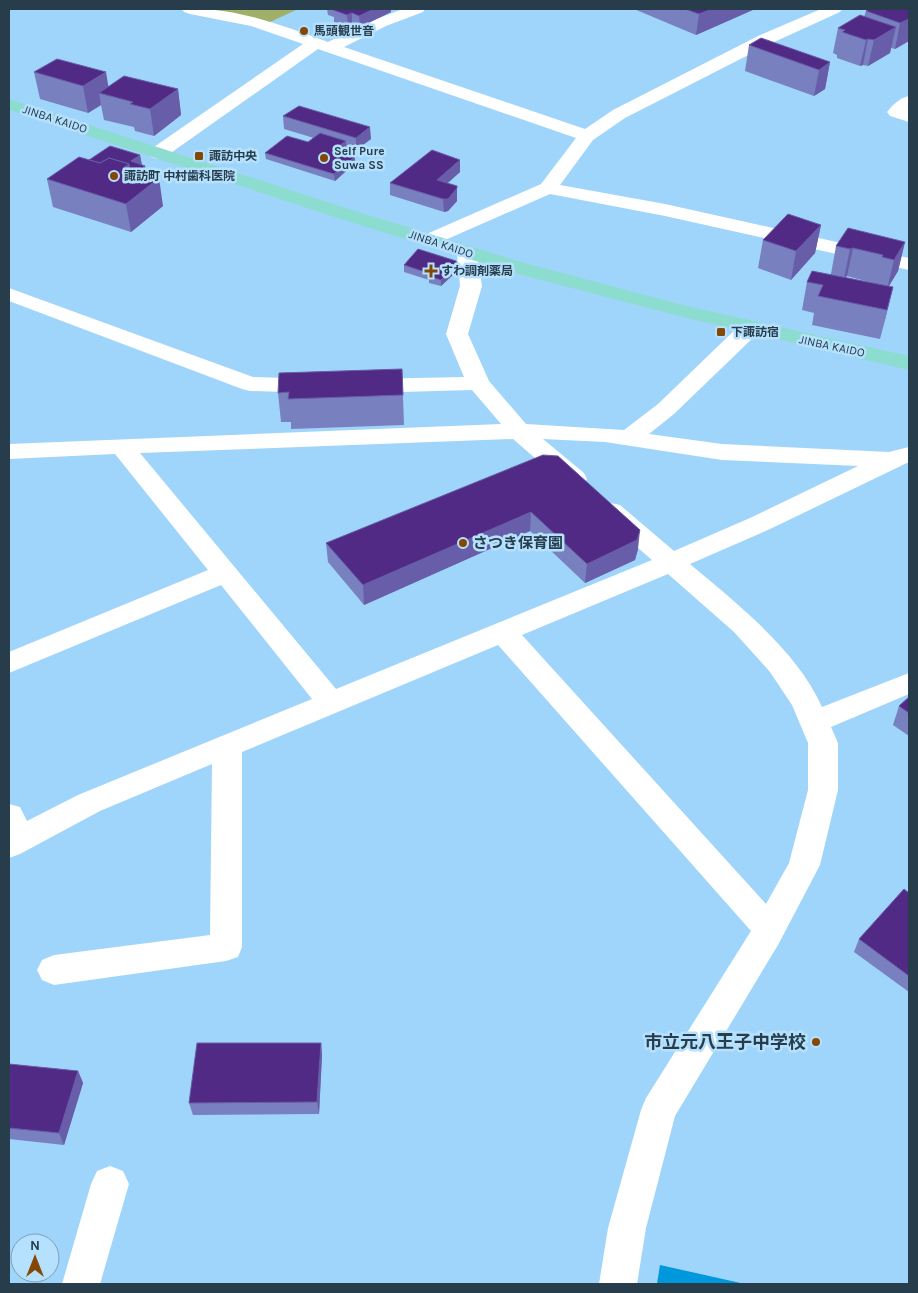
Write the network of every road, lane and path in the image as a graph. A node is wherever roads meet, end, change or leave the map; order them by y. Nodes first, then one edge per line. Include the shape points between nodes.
1 (190, 9) edge
2 (417, 9) edge
3 (834, 9) edge
4 (321, 46) junction
5 (909, 101) edge
6 (9, 104) edge
7 (909, 118) edge
8 (588, 136) junction
9 (158, 153) junction
10 (548, 188) junction
11 (429, 240) junction
12 (467, 252) junction
13 (909, 264) edge
14 (9, 294) edge
15 (750, 328) junction
16 (909, 363) edge
17 (478, 383) junction
18 (519, 431) junction
19 (629, 438) junction
20 (123, 448) junction
21 (10, 453) edge
22 (900, 457) edge
23 (669, 563) junction
24 (226, 573) junction
25 (504, 633) junction
26 (9, 664) edge
27 (909, 683) edge
28 (331, 703) junction
29 (814, 722) junction
30 (228, 746) junction
31 (12, 834) edge
32 (769, 929) junction
33 (54, 970) dead end
34 (110, 1184) dead end
35 (81, 1284) edge
36 (618, 1284) edge

1 - 4 street via 255,22
2 - 4 street
3 - 8 street via 766,39 619,114
4 - 8 street
4 - 9 street
5 - 7 street via 896,112
6 - 9 main road, JINBA KAIDO
8 - 10 street
9 - 11 main road, JINBA KAIDO
10 - 11 street
10 - 13 street via 665,210
11 - 12 main road, JINBA KAIDO
12 - 15 main road, JINBA KAIDO via 632,299
12 - 17 street via 471,286 457,334
14 - 17 street via 250,384
15 - 16 main road, JINBA KAIDO
15 - 19 street via 666,409
17 - 18 street
18 - 19 street
18 - 20 street
18 - 23 street
19 - 22 street via 722,452
20 - 21 street
20 - 24 street
22 - 23 street
23 - 25 street
23 - 29 street via 744,625 780,665 805,701
24 - 26 street
24 - 28 street
25 - 28 street
25 - 32 street
27 - 29 street
28 - 30 street
29 - 32 street via 824,744 823,790 804,865
30 - 31 street
30 - 33 street via 226,947
32 - 36 street via 659,1110 627,1228
34 - 35 street

